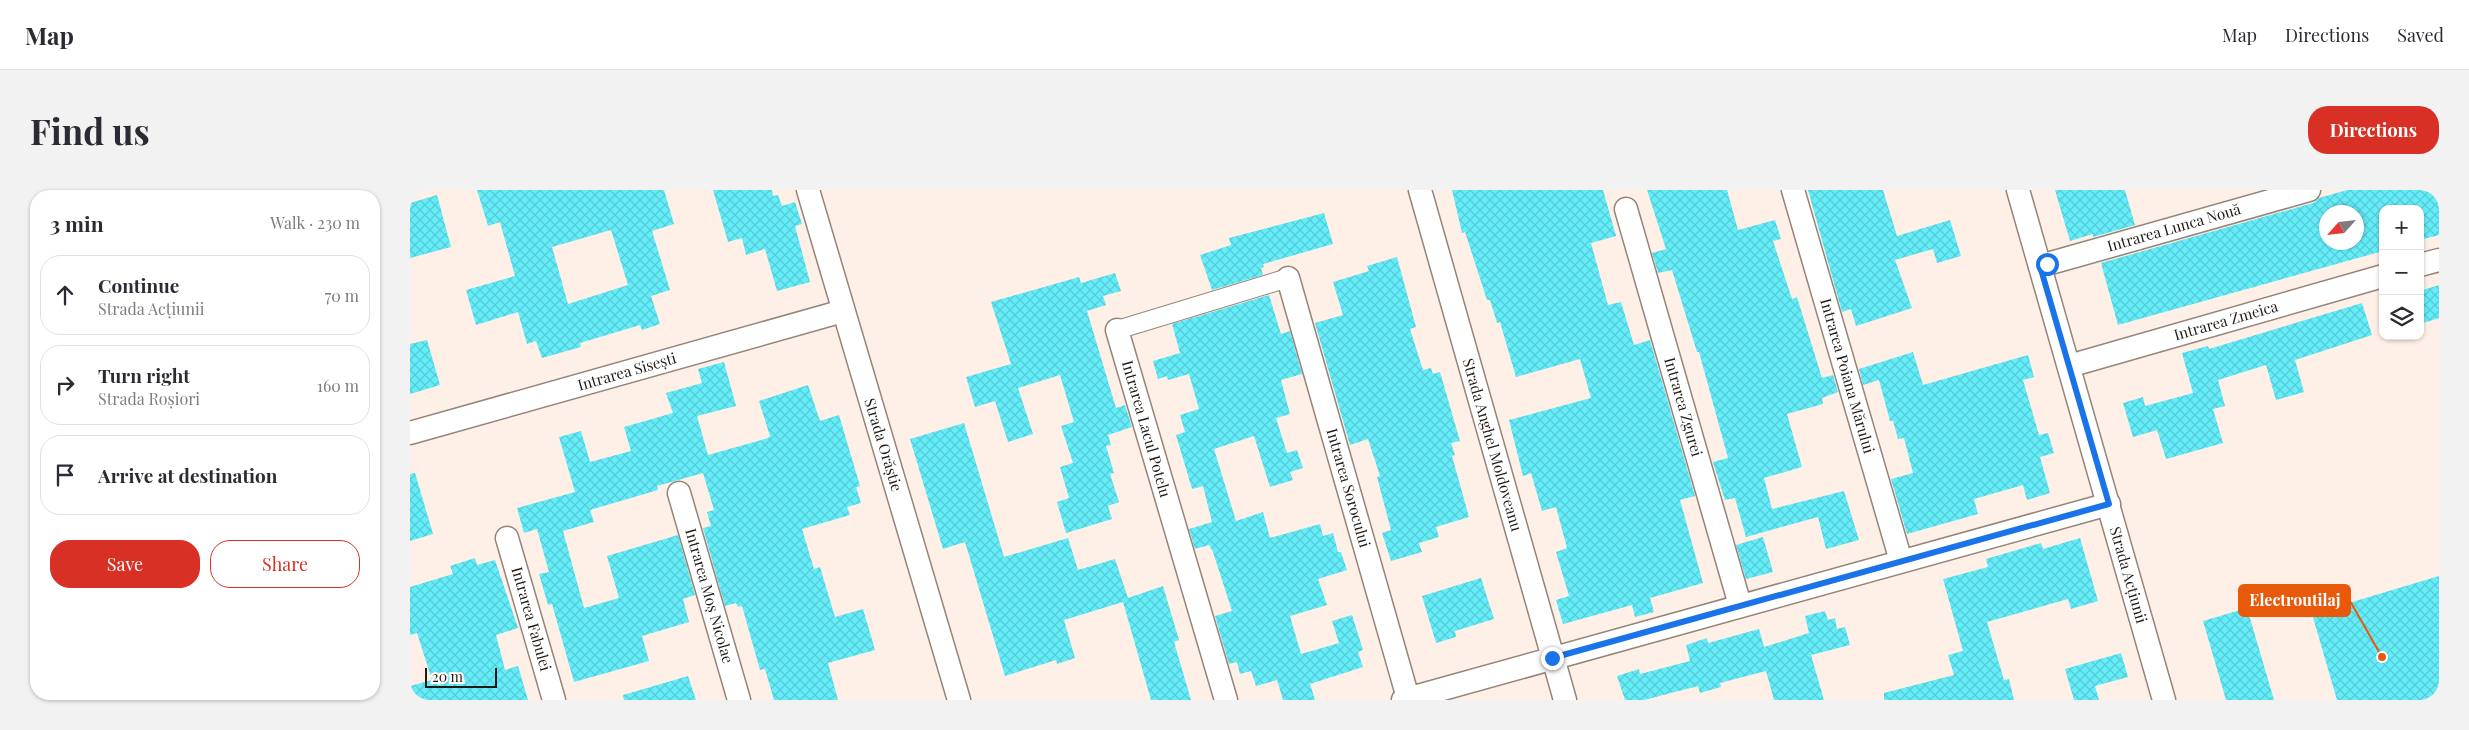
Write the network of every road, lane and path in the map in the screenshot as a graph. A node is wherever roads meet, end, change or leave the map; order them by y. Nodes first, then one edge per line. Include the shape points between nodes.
1 (808, 190) edge
2 (1420, 190) edge
3 (1793, 190) edge
4 (2018, 190) edge
5 (2309, 190) edge
6 (1626, 209) dead end
7 (2439, 260) edge
8 (2424, 265) edge
9 (2040, 266) junction
10 (2379, 277) edge
11 (1288, 278) joint
12 (843, 311) junction
13 (1117, 330) joint
14 (2069, 366) junction
15 (410, 433) edge
16 (679, 493) dead end
17 (2109, 504) junction
18 (507, 538) dead end
19 (1901, 561) junction
20 (1740, 605) junction
21 (1552, 658) junction
22 (1405, 699) edge
23 (554, 700) edge
24 (739, 700) edge
25 (959, 700) edge
26 (1226, 700) edge
27 (1565, 700) edge
28 (2164, 700) edge

1 - 12 street, Strada Orăștie
2 - 21 street, Strada Anghel Moldoveanu
3 - 19 street, Intrarea Poiana Mărului
4 - 9 street, Strada Acțiunii
5 - 9 street, Intrarea Lunca Nouă
6 - 20 street, Intrarea Zgurei
7 - 8 street
9 - 14 street, Strada Acțiunii
10 - 14 street, Intrarea Zmeica
11 - 13 street, Intrarea Lacul Potelu
11 - 22 street, Intrarea Sorocului
12 - 15 street, Intrarea Sisești
12 - 25 street, Strada Orăștie
13 - 26 street, Intrarea Lacul Potelu
14 - 17 street, Strada Acțiunii
16 - 24 street, Intrarea Moș Nicolae
17 - 19 street
17 - 28 street, Strada Acțiunii
18 - 23 street, Intrarea Fabulei
19 - 20 street
20 - 21 street
21 - 22 street
21 - 27 street, Strada Anghel Moldoveanu

